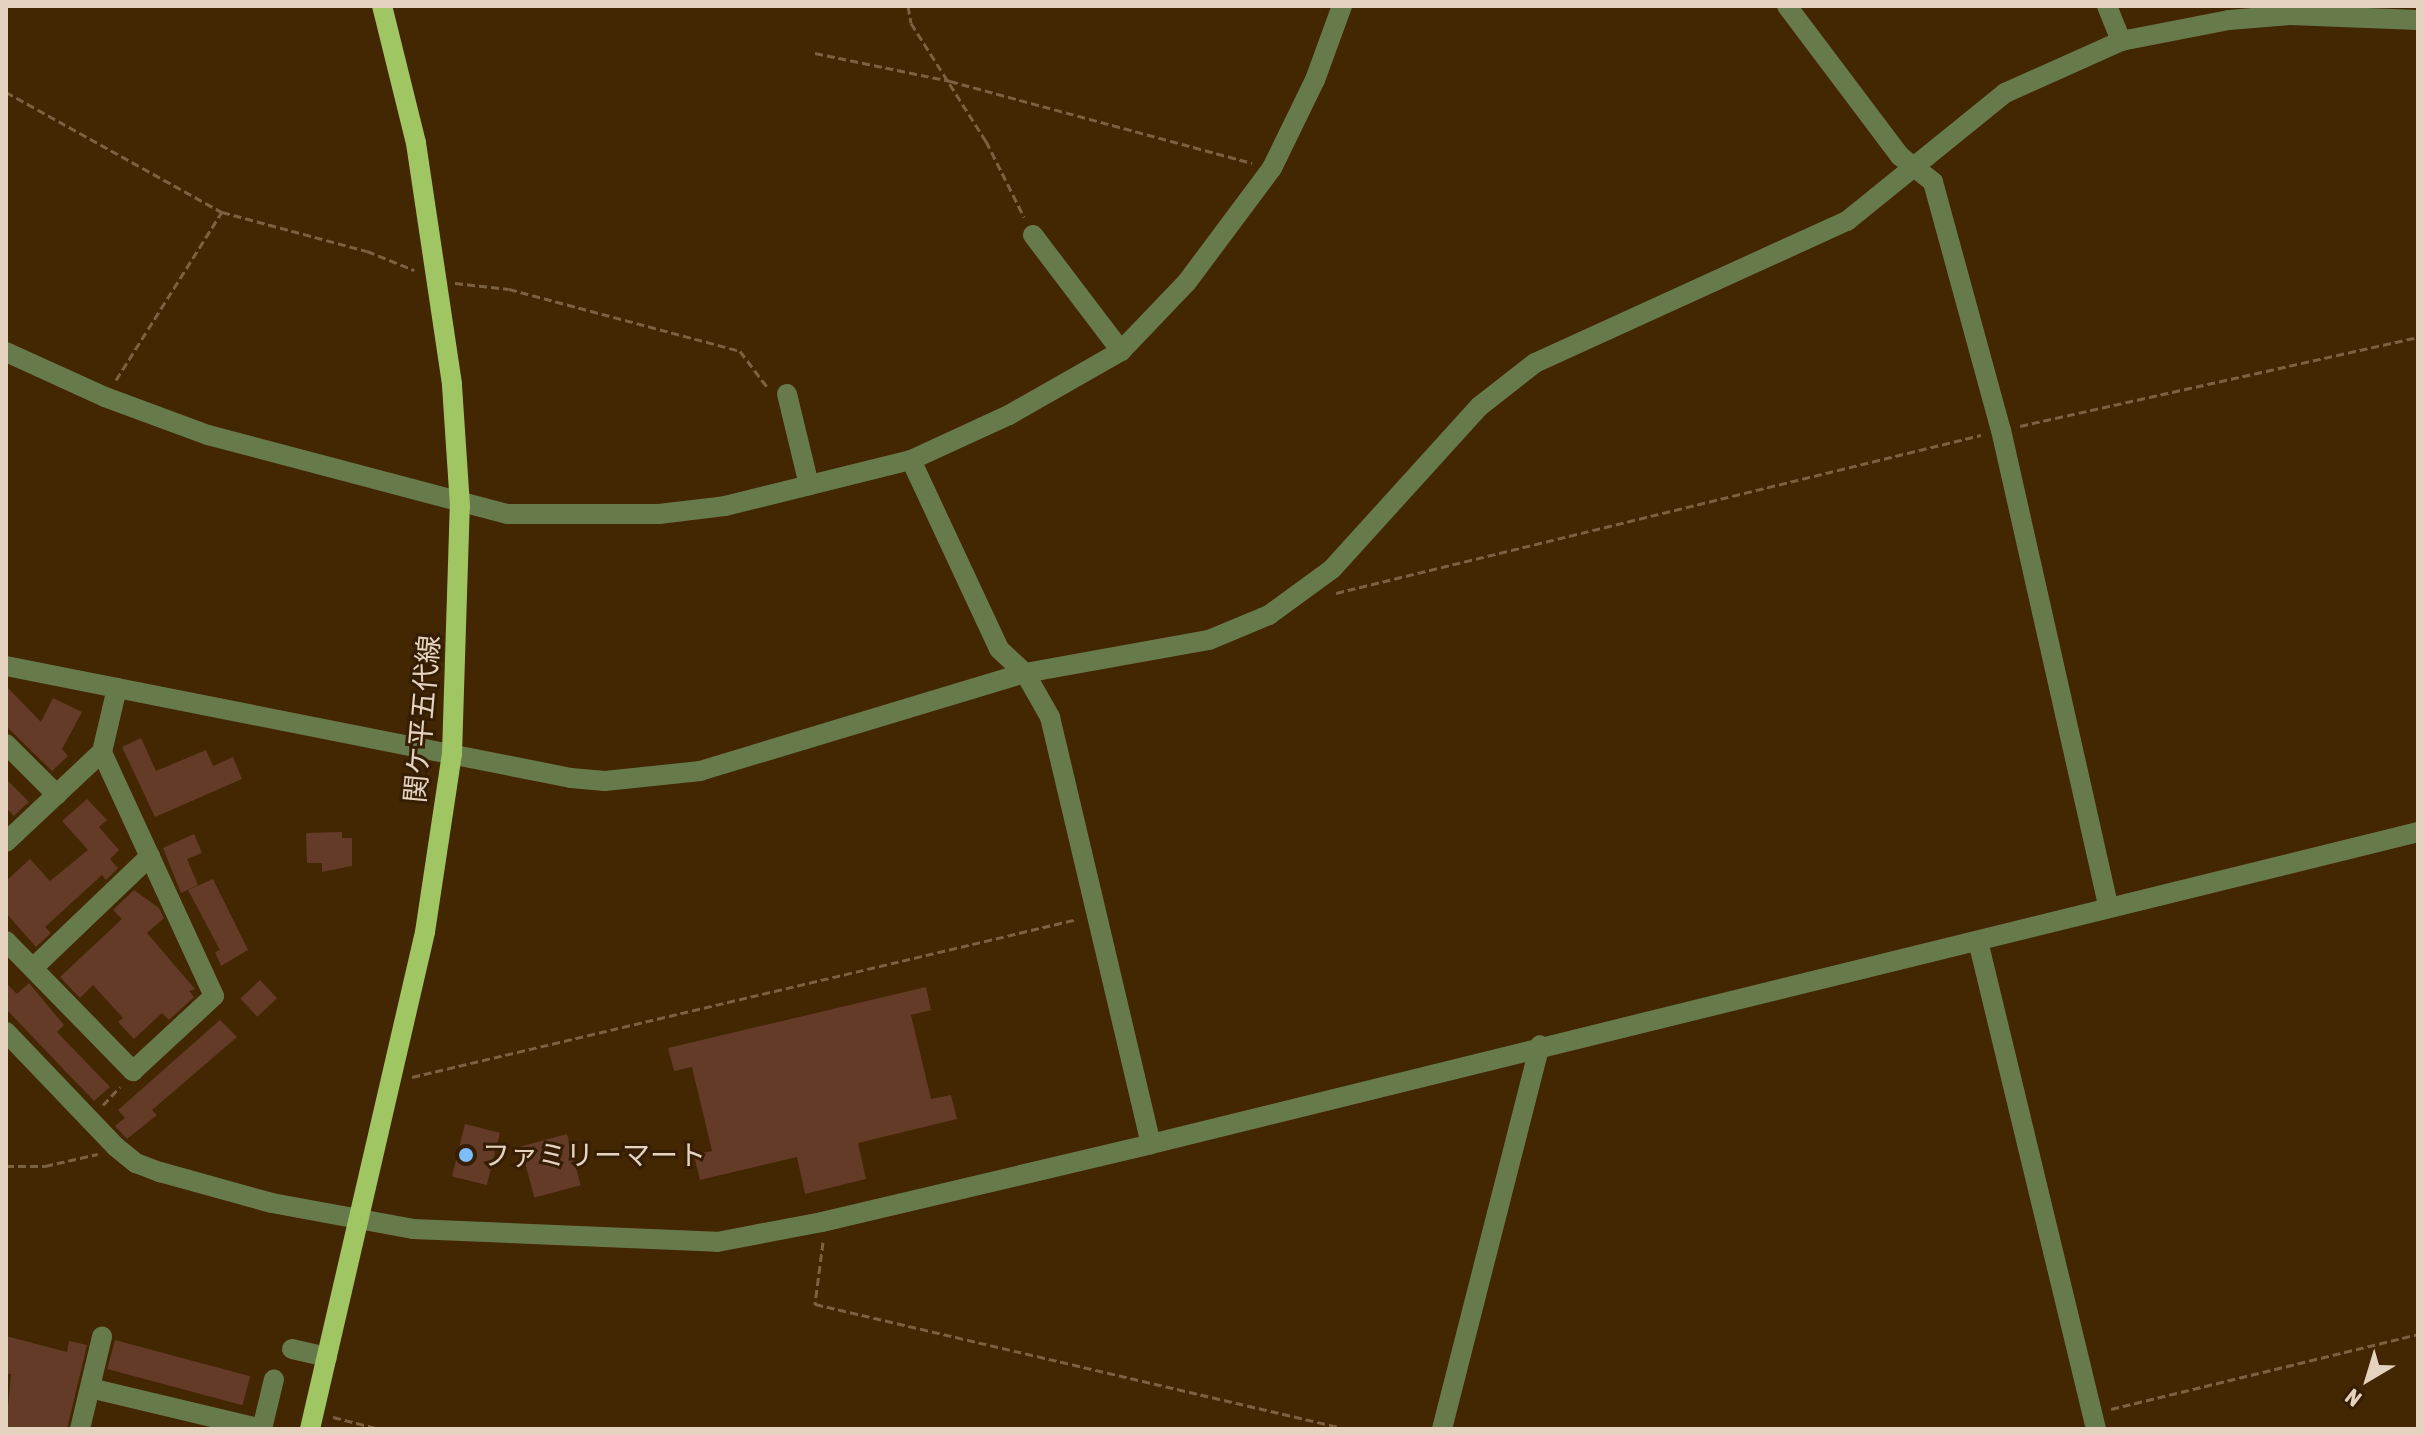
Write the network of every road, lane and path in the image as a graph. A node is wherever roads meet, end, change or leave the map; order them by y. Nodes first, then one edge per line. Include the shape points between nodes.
1 (382, 6) edge
2 (908, 6) edge
3 (1342, 6) edge
4 (1787, 6) edge
5 (2107, 6) edge
6 (2418, 20) edge
7 (2121, 41) junction
8 (815, 53) dead end
9 (950, 81) junction
10 (6, 92) edge
11 (1914, 167) junction
12 (1272, 168) junction
13 (222, 212) junction
14 (1033, 235) joint
15 (440, 281) junction
16 (2418, 337) edge
17 (1121, 351) junction
18 (6, 352) edge
19 (787, 394) joint
20 (105, 397) junction
21 (2001, 430) junction
22 (911, 460) junction
23 (809, 485) junction
24 (460, 506) junction
25 (1297, 598) junction
26 (6, 666) edge
27 (1025, 673) junction
28 (117, 688) junction
29 (6, 744) edge
30 (102, 752) junction
31 (452, 754) junction
32 (57, 795) junction
33 (2418, 832) edge
34 (6, 842) edge
35 (150, 856) junction
36 (2108, 905) junction
37 (1097, 915) junction
38 (6, 941) edge
39 (1978, 941) junction
40 (33, 968) junction
41 (6, 1032) edge
42 (1540, 1045) junction
43 (133, 1071) junction
44 (390, 1082) junction
45 (89, 1119) junction
46 (1151, 1144) junction
47 (116, 1147) junction
48 (6, 1166) edge
49 (360, 1222) junction
50 (822, 1222) junction
51 (2418, 1334) edge
52 (102, 1337) dead end
53 (292, 1349) dead end
54 (327, 1357) junction
55 (274, 1379) dead end
56 (90, 1388) junction
57 (312, 1421) edge
58 (2094, 1421) edge
59 (80, 1429) edge
60 (262, 1429) edge
61 (380, 1429) edge
62 (1347, 1429) edge
63 (1442, 1429) edge

1 - 15 main road, 関ケ平五代線 via 416,143
2 - 9 path via 911,23
3 - 12 street via 1315,80
4 - 11 street via 1900,156
5 - 7 street
6 - 7 street via 2290,15 2229,20
7 - 11 street via 2005,93
8 - 9 path
9 - 12 path
9 - 14 path
10 - 13 path
11 - 21 street via 1933,182
11 - 25 street via 1847,221 1535,363 1480,406 1367,535
12 - 17 street via 1187,282
13 - 15 path via 367,251
13 - 20 path
14 - 17 street
15 - 19 path via 509,289 740,351 764,386
15 - 24 main road, 関ケ平五代線
16 - 21 path
17 - 22 street via 1009,415
18 - 20 street
19 - 23 street
20 - 24 street via 208,435
21 - 25 path via 1349,591
21 - 36 street
22 - 23 street
22 - 27 street via 999,649
23 - 24 street via 725,506 659,514 547,516
24 - 31 main road, 関ケ平五代線
25 - 27 street via 1209,640
26 - 28 street
27 - 31 street via 700,771 605,781
27 - 37 street via 1050,717
28 - 30 street
28 - 31 street
29 - 32 street
30 - 32 street
30 - 35 street
31 - 44 main road, 関ケ平五代線 via 425,932
32 - 34 street
33 - 36 street
35 - 40 street
35 - 43 street via 214,996
36 - 39 street
37 - 44 path
37 - 46 street
38 - 40 street
39 - 42 street
39 - 58 street
40 - 43 street
41 - 45 street
42 - 46 street
42 - 63 street
43 - 45 path
44 - 49 main road, 関ケ平五代線
45 - 47 street
46 - 50 street
47 - 48 path via 45,1166
47 - 49 street via 136,1163 160,1172
49 - 50 street via 516,1235 717,1242
49 - 54 main road, 関ケ平五代線
50 - 62 path via 815,1304
51 - 58 path
52 - 56 street
53 - 54 street
54 - 57 main road, 関ケ平五代線
55 - 60 street
56 - 59 street
56 - 60 street
57 - 61 path

